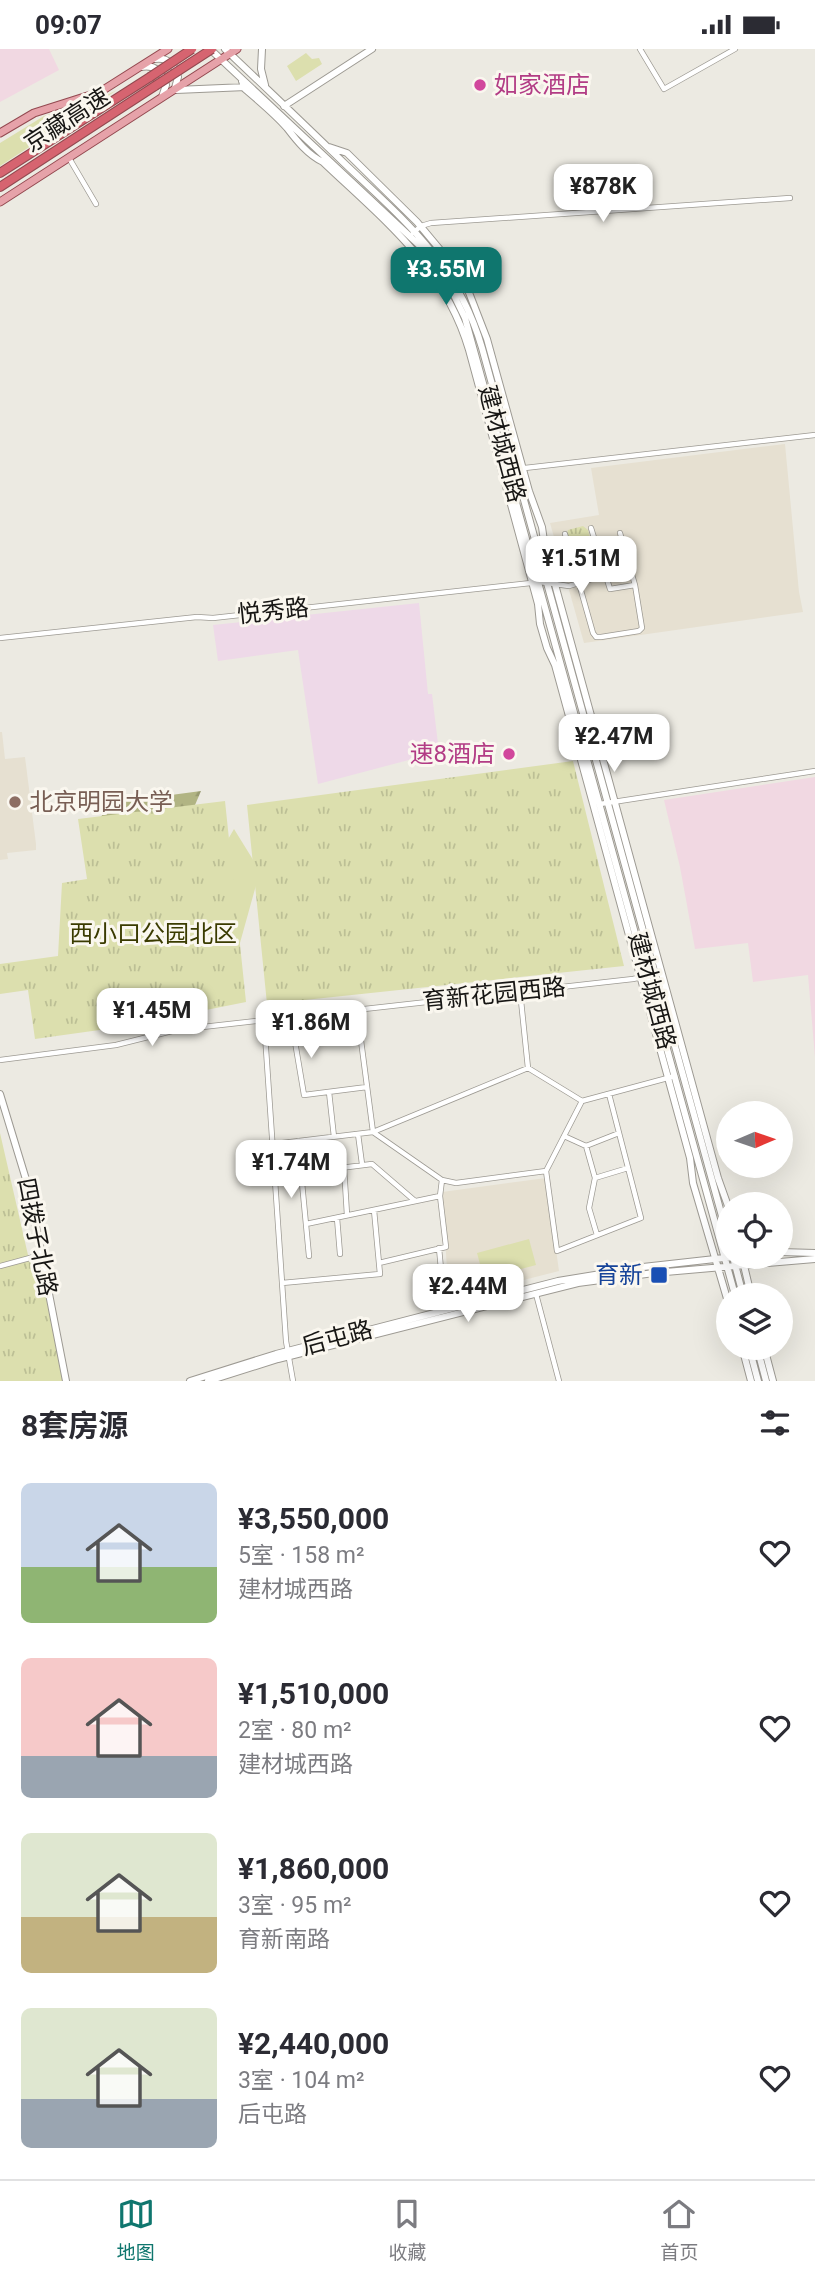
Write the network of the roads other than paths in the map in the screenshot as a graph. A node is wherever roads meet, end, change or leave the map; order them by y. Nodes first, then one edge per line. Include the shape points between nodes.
1 (159, 49) edge
2 (168, 49) edge
3 (192, 49) edge
4 (211, 49) edge
5 (262, 49) edge
6 (372, 49) edge
7 (640, 49) edge
8 (735, 49) edge
9 (231, 51) edge
10 (221, 59) junction
11 (150, 60) junction
12 (138, 68) junction
13 (246, 88) junction
14 (269, 91) junction
15 (167, 94) junction
16 (285, 106) junction
17 (0, 133) edge
18 (68, 157) junction
19 (0, 173) edge
20 (0, 187) edge
21 (790, 198) dead end
22 (0, 202) edge
23 (96, 204) dead end
24 (415, 231) junction
25 (815, 435) edge
26 (519, 468) junction
27 (592, 528) dead end
28 (620, 533) dead end
29 (565, 534) dead end
30 (605, 575) junction
31 (543, 583) junction
32 (579, 583) junction
33 (635, 585) junction
34 (0, 638) edge
35 (579, 725) junction
36 (580, 756) junction
37 (815, 771) edge
38 (608, 803) junction
39 (648, 976) junction
40 (520, 991) junction
41 (357, 1010) junction
42 (264, 1020) junction
43 (358, 1023) junction
44 (0, 1060) edge
45 (528, 1068) junction
46 (672, 1077) junction
47 (367, 1087) junction
48 (329, 1091) junction
49 (0, 1094) edge
50 (609, 1094) junction
51 (582, 1101) junction
52 (373, 1132) junction
53 (619, 1133) junction
54 (358, 1134) junction
55 (564, 1136) junction
56 (334, 1137) junction
57 (298, 1141) junction
58 (274, 1144) junction
59 (586, 1146) junction
60 (362, 1164) junction
61 (344, 1167) junction
62 (628, 1168) junction
63 (546, 1171) junction
64 (301, 1173) junction
65 (594, 1178) junction
66 (442, 1180) junction
67 (724, 1192) edge
68 (440, 1196) junction
69 (716, 1199) edge
70 (415, 1201) junction
71 (374, 1210) junction
72 (348, 1215) junction
73 (337, 1217) junction
74 (306, 1224) junction
75 (716, 1226) edge
76 (597, 1235) junction
77 (439, 1248) junction
78 (793, 1252) edge
79 (815, 1253) edge
80 (340, 1254) dead end
81 (41, 1255) junction
82 (309, 1256) dead end
83 (716, 1258) joint
84 (815, 1259) edge
85 (793, 1261) edge
86 (379, 1263) junction
87 (0, 1266) edge
88 (716, 1268) edge
89 (282, 1283) junction
90 (443, 1290) dead end
91 (535, 1293) junction
92 (288, 1354) junction
93 (745, 1360) edge
94 (752, 1360) edge
95 (760, 1360) edge
96 (767, 1360) edge
97 (66, 1381) edge
98 (190, 1381) edge
99 (208, 1381) edge
100 (293, 1381) edge
101 (559, 1381) edge
102 (751, 1381) edge
103 (758, 1381) edge
104 (766, 1381) edge
105 (773, 1381) edge

1 - 11 main road
2 - 11 main road
3 - 19 highway, 京藏高速, bridge
4 - 10 main road, 建材城西路
4 - 20 highway, 京藏高速, bridge
5 - 14 main road via 262,76
6 - 16 main road
7 - 8 street via 664,89
9 - 10 main road
9 - 14 main road, 建材城西路
10 - 13 main road, 建材城西路
10 - 15 main road
11 - 12 main road
11 - 15 main road via 171,62 178,77
12 - 15 main road via 158,70
12 - 17 main road via 100,92 34,113
13 - 15 main road via 191,88
13 - 24 main road, 建材城西路
13 - 31 main road, 建材城西路 via 405,240 445,293 459,320
14 - 16 main road, 建材城西路
15 - 18 main road
16 - 24 main road, 建材城西路
18 - 22 main road
18 - 23 street
21 - 24 street via 435,222
24 - 26 main road, 建材城西路 via 444,265 470,312
24 - 31 main road, 建材城西路 via 466,318
25 - 26 street
26 - 31 main road, 建材城西路
27 - 30 street
28 - 33 street
29 - 32 street
30 - 32 street, 悦秀路
30 - 33 street via 610,589
31 - 32 street, 悦秀路
31 - 34 street, 悦秀路
31 - 35 main road, 建材城西路
31 - 36 main road, 建材城西路 via 540,624
31 - 38 main road, 建材城西路
32 - 33 street via 596,637 642,628
35 - 36 main road
35 - 38 main road, 建材城西路
36 - 39 main road, 建材城西路
37 - 38 street
38 - 39 main road, 建材城西路
38 - 67 main road, 建材城西路
39 - 40 street, 育新花园西路
39 - 46 main road, 建材城西路
39 - 69 main road, 建材城西路
40 - 41 street, 育新花园西路
40 - 45 street
41 - 42 street, 育新花园西路
41 - 43 street
42 - 44 street, 育新花园西路 via 166,1031 116,1045
42 - 58 street
43 - 47 street
43 - 48 street via 293,1030 304,1095
45 - 51 street
45 - 52 street
46 - 50 street
46 - 75 main road, 建材城西路
46 - 83 main road, 建材城西路 via 693,1183
47 - 48 street
47 - 52 street
48 - 56 street
49 - 81 main road, 四拨子北路 via 24,1172
50 - 51 street
50 - 53 street
51 - 55 street
52 - 54 street
52 - 66 street
53 - 59 street
53 - 62 street
54 - 56 street
54 - 60 street
55 - 59 street
55 - 63 street
56 - 57 street
57 - 58 street
57 - 64 street
58 - 89 street
59 - 65 street
60 - 61 street
60 - 70 street via 372,1164
61 - 64 street
61 - 72 street
62 - 65 street
62 - 76 street via 641,1219
63 - 66 street via 456,1183
63 - 76 street via 557,1251
64 - 74 street
65 - 76 street via 589,1208
66 - 68 street
68 - 70 street
68 - 77 street via 446,1247
70 - 71 street
71 - 72 street
71 - 86 street
72 - 73 street
73 - 74 street
73 - 80 street
74 - 82 street
77 - 86 street
77 - 90 street
78 - 79 main road
81 - 87 street
81 - 97 main road, 四拨子北路
83 - 92 main road, 后屯路 via 558,1281
84 - 85 main road, 后屯路
86 - 89 street via 380,1274
88 - 91 main road, 后屯路 via 593,1281
89 - 92 street
91 - 92 main road, 后屯路
91 - 101 street
92 - 98 main road, 后屯路
92 - 99 main road, 后屯路
92 - 100 street
93 - 102 main road
94 - 103 main road
95 - 104 main road
96 - 105 main road

